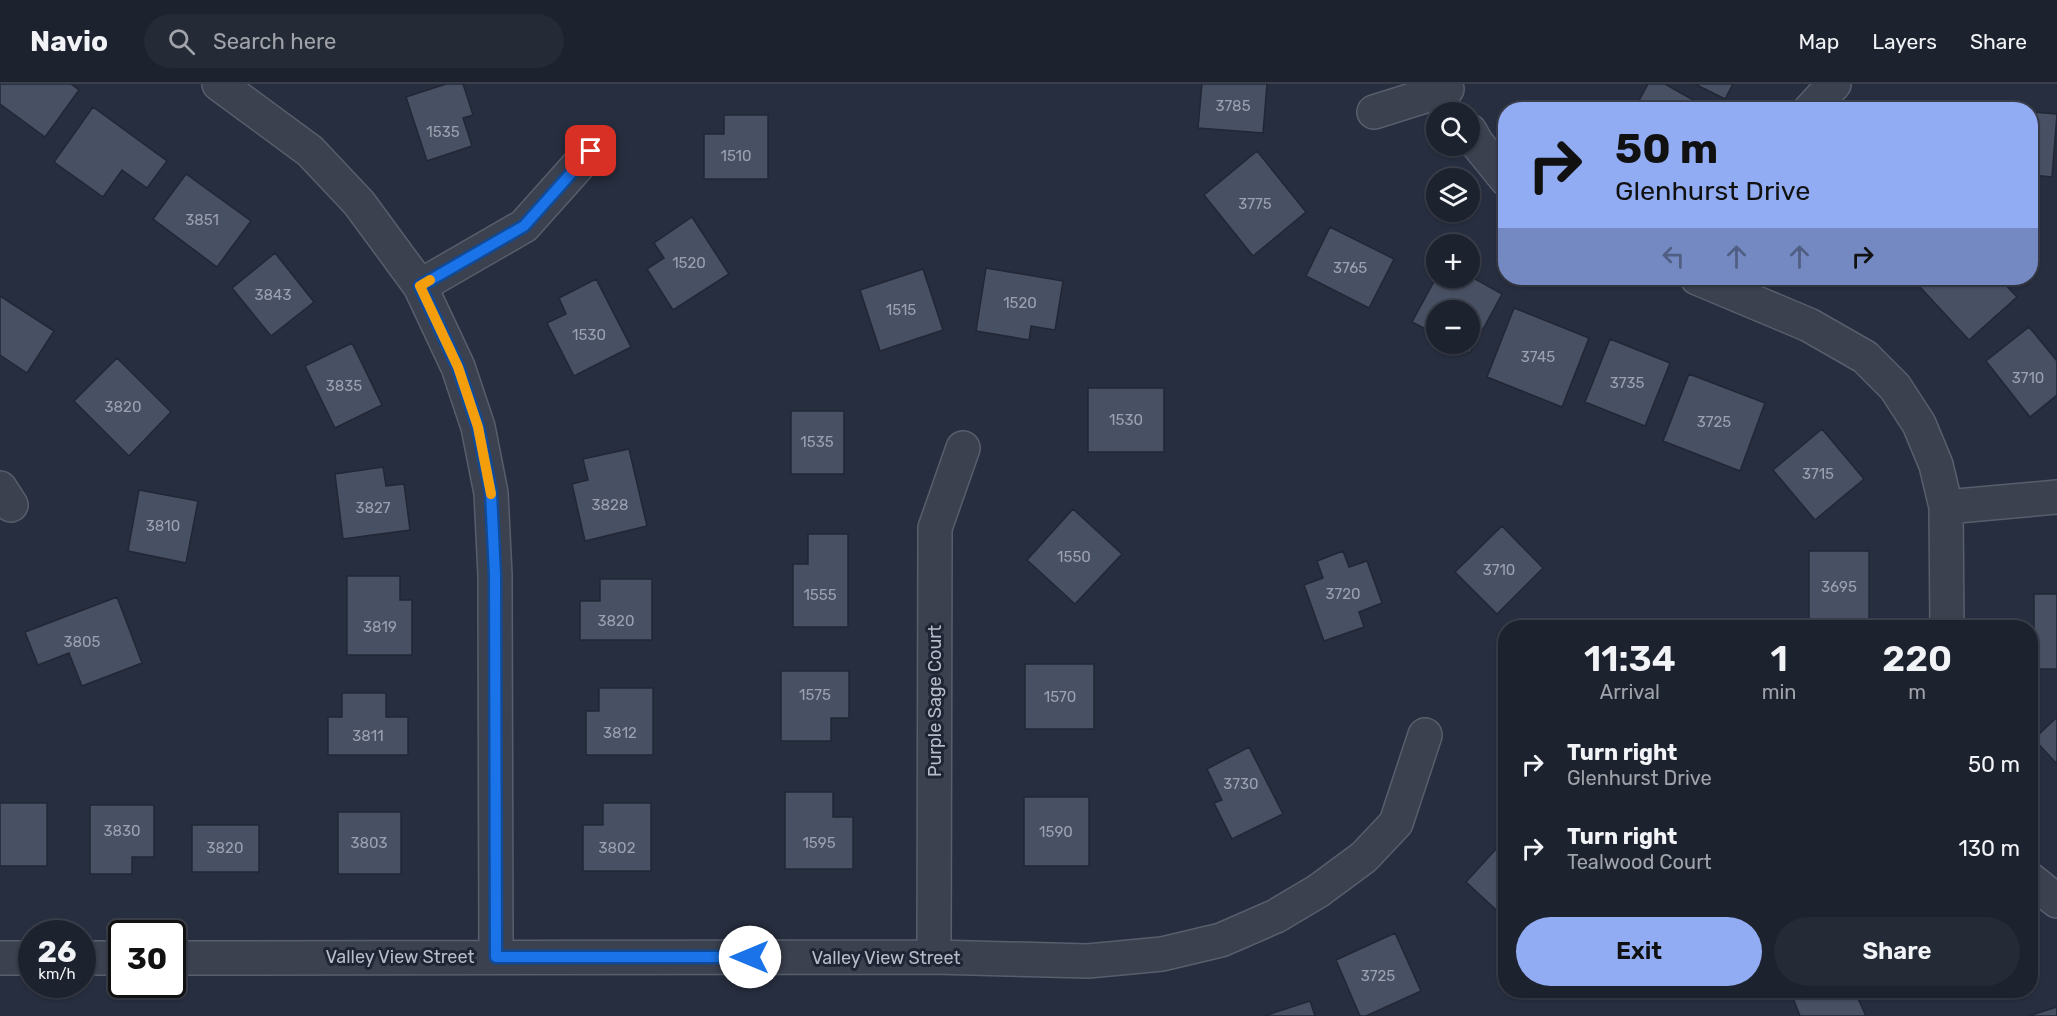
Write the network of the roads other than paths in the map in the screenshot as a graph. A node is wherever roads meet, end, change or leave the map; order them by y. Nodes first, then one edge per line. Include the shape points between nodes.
1 (219, 84) edge
2 (1834, 84) edge
3 (1451, 95) edge
4 (1817, 102) edge
5 (1374, 112) dead end
6 (1480, 147) edge
7 (591, 151) dead end
8 (1498, 169) edge
9 (1731, 285) edge
10 (420, 286) junction
11 (963, 448) dead end
12 (2057, 497) edge
13 (1946, 507) junction
14 (1947, 620) edge
15 (1425, 735) dead end
16 (2038, 886) edge
17 (2057, 901) edge
18 (496, 957) junction
19 (934, 957) junction
20 (0, 958) edge
21 (18, 958) edge
22 (186, 958) edge

1 - 10 street via 310,151 359,203
2 - 4 street
3 - 5 street
6 - 8 street
7 - 10 street via 524,226
9 - 13 street via 1865,357 1895,387 1919,424 1936,465
10 - 18 street via 461,377 478,427 491,493 495,575
11 - 19 street, Purple Sage Court via 935,528
12 - 13 street
13 - 14 street
15 - 19 street, Valley View Street via 1395,823 1364,857 1276,916 1221,940 1162,954 1088,961
16 - 17 street
18 - 19 street, Valley View Street
18 - 22 street, Valley View Street
20 - 21 street

